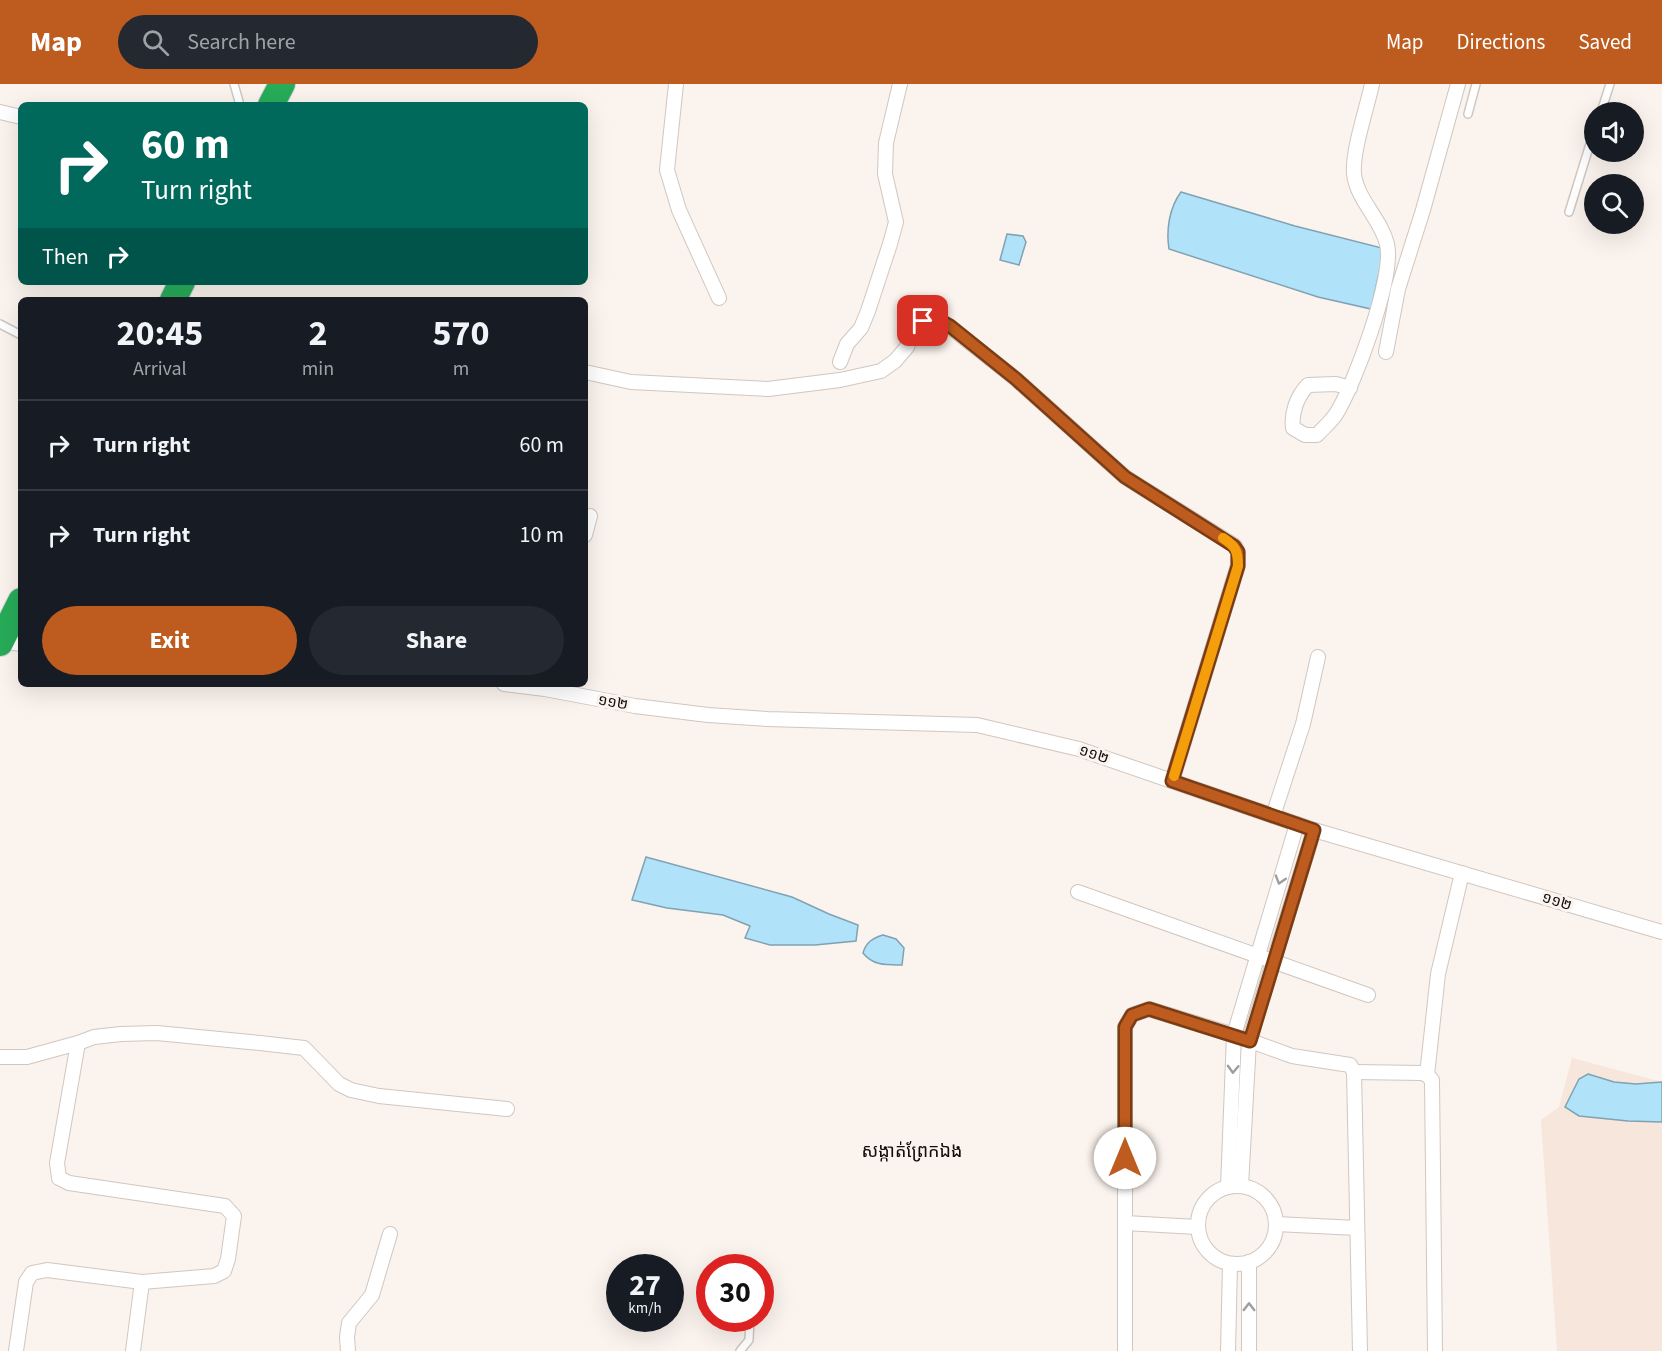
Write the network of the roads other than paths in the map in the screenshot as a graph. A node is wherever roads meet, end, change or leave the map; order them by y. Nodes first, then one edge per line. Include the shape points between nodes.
1 (234, 84) edge
2 (282, 84) edge
3 (676, 84) edge
4 (900, 84) edge
5 (1372, 84) edge
6 (1458, 84) edge
7 (1476, 84) edge
8 (1610, 84) edge
9 (239, 102) edge
10 (273, 102) edge
11 (1604, 102) edge
12 (0, 112) edge
13 (1468, 114) dead end
14 (18, 116) edge
15 (1585, 162) edge
16 (1569, 212) dead end
17 (718, 298) dead end
18 (0, 324) edge
19 (18, 333) edge
20 (1386, 352) dead end
21 (840, 362) dead end
22 (588, 373) edge
23 (1350, 388) junction
24 (590, 516) dead end
25 (588, 524) edge
26 (18, 607) edge
27 (0, 642) edge
28 (18, 644) edge
29 (1318, 657) dead end
30 (545, 687) edge
31 (1172, 781) junction
32 (1273, 816) junction
33 (1297, 824) junction
34 (1314, 830) junction
35 (1462, 873) junction
36 (1078, 892) dead end
37 (1662, 932) edge
38 (1256, 956) junction
39 (1273, 962) junction
40 (1368, 995) dead end
41 (1234, 1035) junction
42 (1250, 1041) junction
43 (78, 1043) junction
44 (0, 1057) edge
45 (1354, 1072) junction
46 (1428, 1075) junction
47 (507, 1109) dead end
48 (1234, 1186) junction
49 (1125, 1223) junction
50 (1276, 1224) junction
51 (1197, 1227) junction
52 (1357, 1228) junction
53 (390, 1234) dead end
54 (1250, 1262) junction
55 (1230, 1264) junction
56 (142, 1282) junction
57 (749, 1332) edge
58 (16, 1351) edge
59 (133, 1351) edge
60 (348, 1351) edge
61 (740, 1351) edge
62 (1125, 1351) edge
63 (1228, 1351) edge
64 (1249, 1351) edge
65 (1360, 1351) edge
66 (1435, 1351) edge

1 - 9 lane
2 - 10 highway
3 - 17 street via 667,170 679,210
4 - 21 street via 886,143 885,174 896,222 868,311
5 - 23 street via 1355,157 1355,177 1360,195 1387,244 1388,268
6 - 20 street via 1398,289
7 - 13 lane
8 - 11 lane
12 - 14 street
15 - 16 lane
18 - 19 lane
22 - 31 street via 631,382 768,389 840,380 881,371 907,347 913,329 923,321 939,320 950,326 1125,477 1238,552 1238,566
23 - 23 street via 1308,385 1301,392 1292,418 1293,428 1305,435 1317,435 1335,416
24 - 25 street
26 - 27 highway
27 - 28 street
29 - 32 street via 1303,724
30 - 31 street, ១១២ via 635,706 708,715 977,724 1079,749
31 - 32 street, ១១២
32 - 33 street, ១១២
33 - 34 street, ១១២
33 -> 38 street
34 - 35 street, ១១២
34 - 39 street
35 - 37 street, ១១២
35 - 46 street via 1438,974
36 - 38 street
38 - 39 street
38 - 41 street
39 - 40 street
39 - 42 street
41 - 42 street
41 -> 48 street
41 - 49 street via 1149,1009 1132,1015 1125,1027
42 - 45 street via 1292,1056 1350,1065
42 - 48 street
43 - 44 street via 27,1057
43 - 47 street via 94,1037 158,1033 304,1048 339,1084 351,1090
43 - 56 street via 57,1163 59,1178 69,1183 220,1204 234,1216 224,1271 214,1276
45 - 46 street
45 - 52 street
46 - 66 street via 1432,1080
48 - 50 street via 1262,1194
48 - 51 street via 1215,1192 1205,1201
49 - 51 street
49 - 62 street
50 - 52 street
50 - 54 street via 1271,1245
51 - 55 street via 1207,1251
52 - 65 street
53 - 60 street via 372,1295 349,1323
54 - 55 street
64 -> 54 street
55 - 63 street
56 - 58 street via 47,1270 32,1273 26,1282
56 - 59 street
57 - 61 lane via 749,1341

